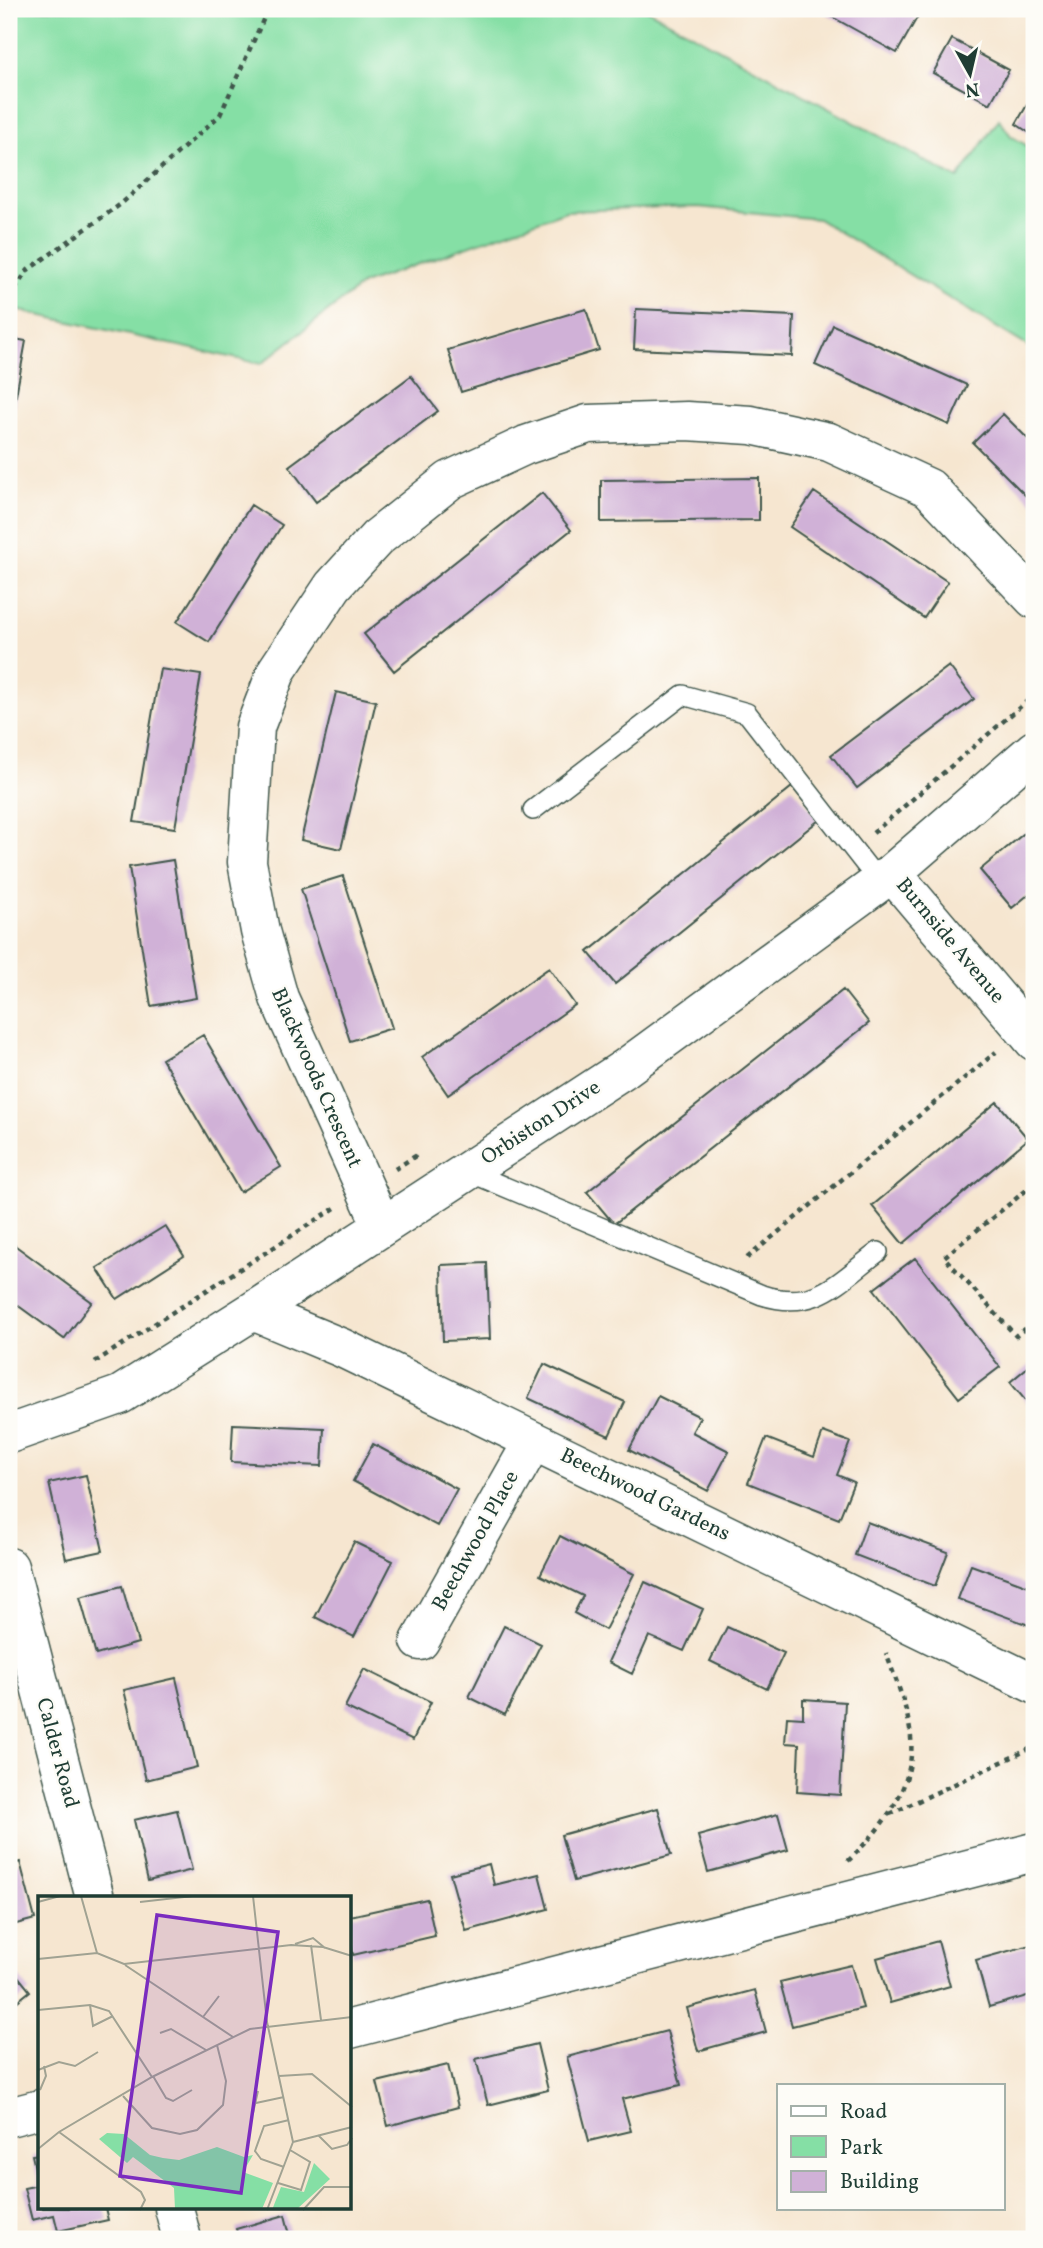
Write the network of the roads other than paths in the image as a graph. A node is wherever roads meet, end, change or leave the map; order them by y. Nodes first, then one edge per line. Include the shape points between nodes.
1 (1034, 599) edge
2 (1034, 750) edge
3 (533, 810) dead end
4 (886, 878) junction
5 (1031, 1037) edge
6 (467, 1171) junction
7 (382, 1226) junction
8 (878, 1252) dead end
9 (253, 1311) junction
10 (9, 1434) edge
11 (533, 1441) junction
12 (9, 1567) edge
13 (420, 1641) dead end
14 (1034, 1685) edge
15 (1034, 1852) edge
16 (94, 1896) edge
17 (352, 2028) edge
18 (38, 2110) edge
19 (9, 2117) edge
20 (175, 2210) edge
21 (182, 2239) edge

1 - 7 street, Blackwoods Crescent via 929,488 829,442 751,425 687,421 588,424 526,445 450,480 377,538 333,586 277,670 255,727 247,862 279,998
2 - 4 street, Orbiston Drive
3 - 4 lane via 683,695 747,713 853,849
4 - 5 street, Burnside Avenue
4 - 6 street, Orbiston Drive via 624,1069
6 - 7 street, Orbiston Drive
6 - 8 lane via 782,1301 805,1300 825,1292
7 - 9 street, Orbiston Drive
9 - 10 street, Orbiston Drive via 120,1395
9 - 11 street, Beechwood Gardens via 342,1348
11 - 13 street, Beechwood Place
11 - 14 street, Beechwood Gardens
12 - 16 street, Calder Road
15 - 17 street
18 - 19 street
20 - 21 street

